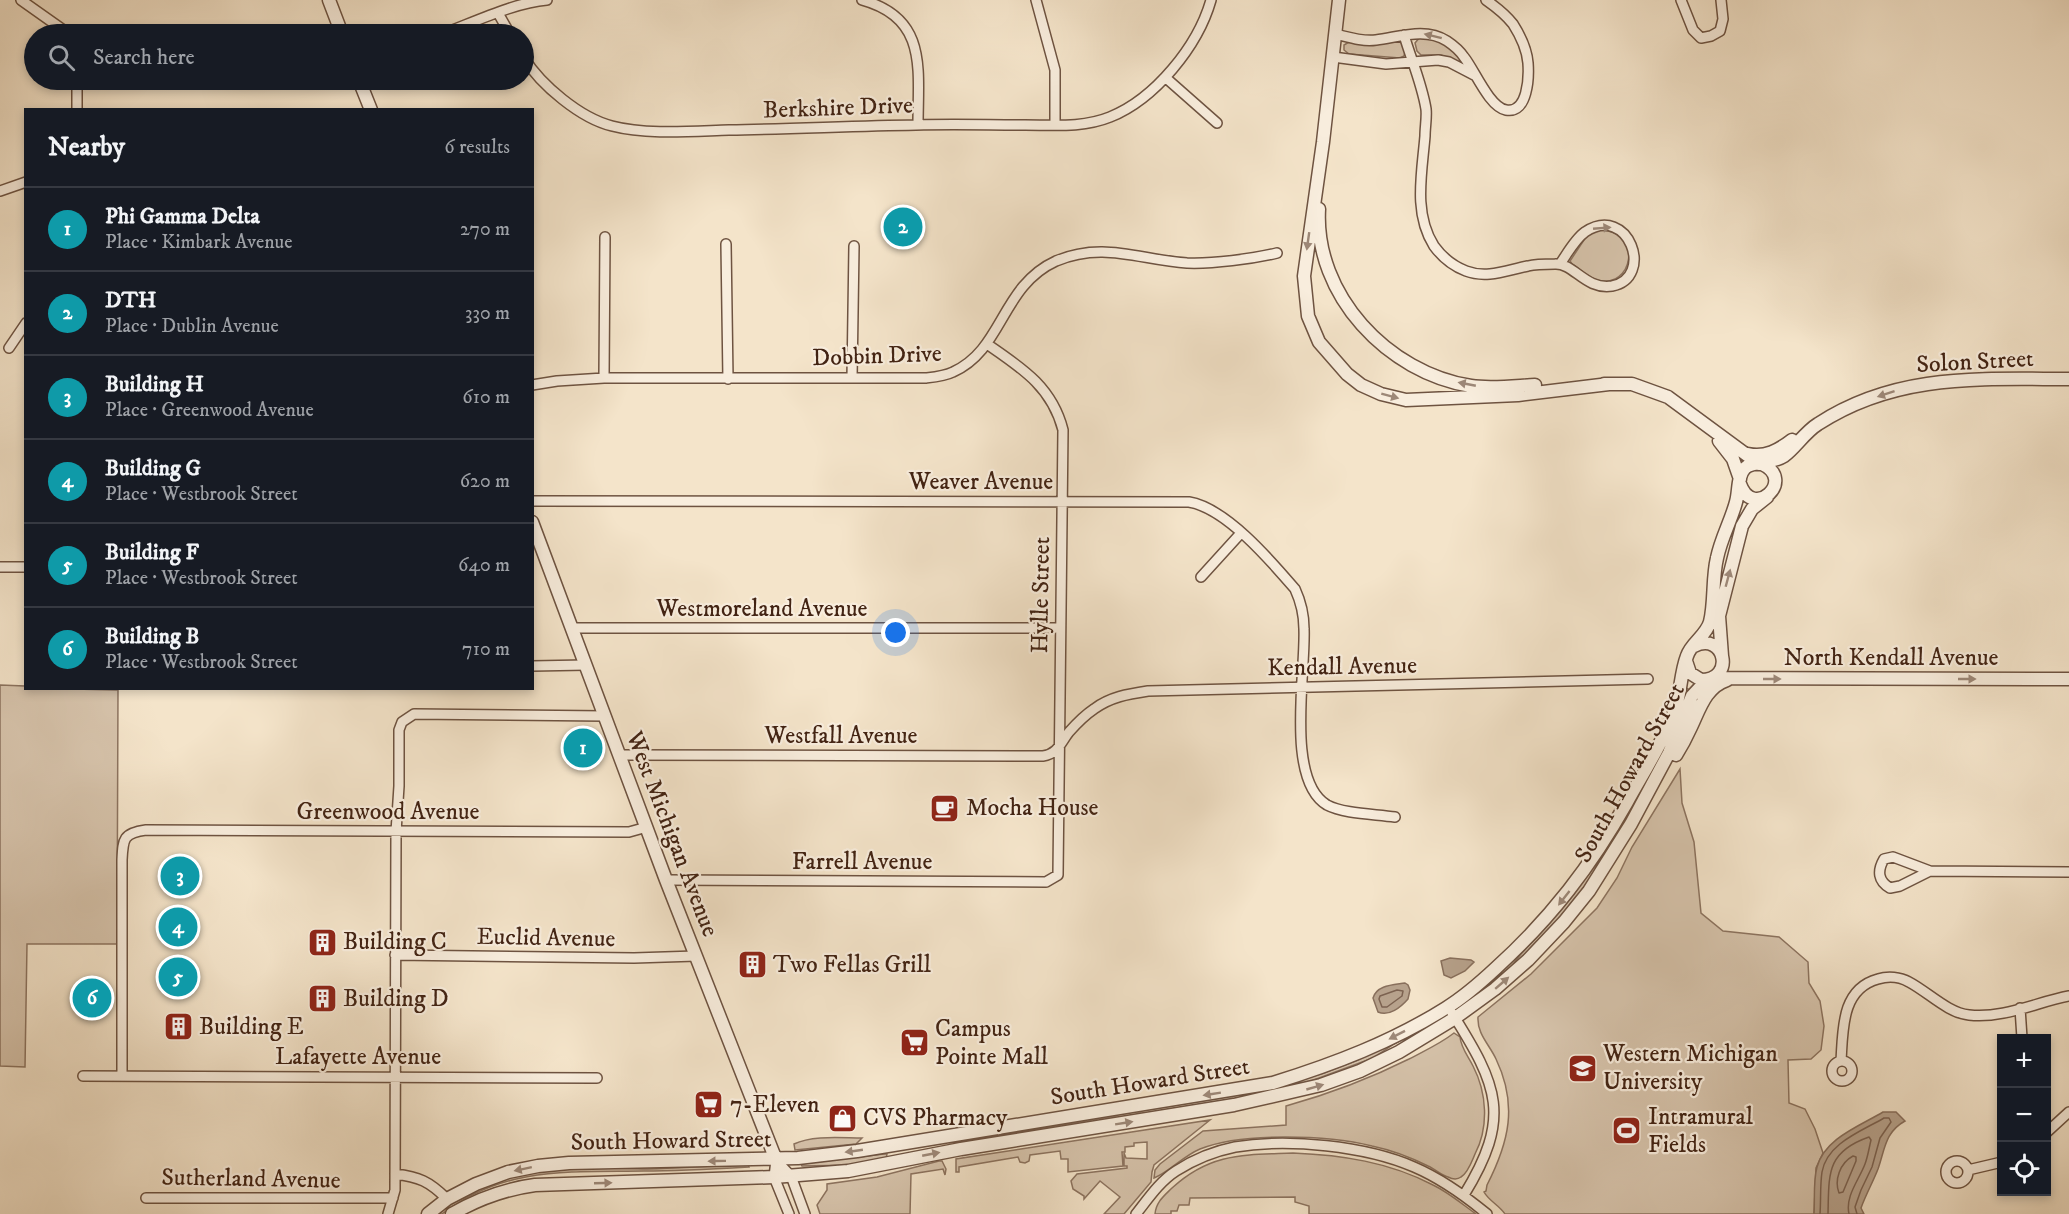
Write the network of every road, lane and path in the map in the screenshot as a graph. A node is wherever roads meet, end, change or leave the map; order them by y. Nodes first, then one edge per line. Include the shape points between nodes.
1 (21, 0) edge
2 (329, 0) edge
3 (547, 0) edge
4 (862, 0) edge
5 (1036, 0) edge
6 (1211, 0) edge
7 (1339, 0) edge
8 (1486, 0) edge
9 (1681, 0) edge
10 (1721, 0) edge
11 (498, 14) junction
12 (55, 24) edge
13 (338, 24) edge
14 (470, 24) edge
15 (504, 24) edge
16 (1335, 34) junction
17 (1404, 34) junction
18 (1333, 57) junction
19 (1412, 62) junction
20 (534, 71) edge
21 (1474, 75) junction
22 (1166, 78) junction
23 (77, 90) edge
24 (364, 90) edge
25 (77, 108) edge
26 (370, 108) edge
27 (1217, 123) dead end
28 (918, 125) junction
29 (1055, 125) junction
30 (1323, 142) junction
31 (24, 183) edge
32 (0, 191) edge
33 (605, 237) dead end
34 (726, 244) dead end
35 (855, 246) dead end
36 (1277, 253) dead end
37 (1560, 264) junction
38 (24, 326) edge
39 (987, 344) junction
40 (9, 348) dead end
41 (604, 378) junction
42 (852, 378) junction
43 (728, 379) junction
44 (2069, 379) edge
45 (1609, 384) junction
46 (534, 386) edge
47 (1816, 425) junction
48 (1709, 428) junction
49 (1743, 452) junction
50 (1761, 464) junction
51 (1740, 482) junction
52 (1767, 496) junction
53 (534, 501) edge
54 (1062, 502) junction
55 (534, 527) edge
56 (1241, 533) junction
57 (0, 567) edge
58 (24, 567) edge
59 (1201, 577) dead end
60 (572, 628) junction
61 (1060, 628) junction
62 (1694, 646) junction
63 (1722, 656) junction
64 (1686, 661) junction
65 (586, 665) junction
66 (534, 666) edge
67 (1648, 679) dead end
68 (1710, 679) junction
69 (1730, 679) junction
70 (2069, 680) edge
71 (1301, 688) junction
72 (605, 716) junction
73 (1059, 749) junction
74 (621, 755) junction
75 (1395, 817) dead end
76 (1631, 824) junction
77 (647, 827) junction
78 (396, 832) junction
79 (1930, 871) junction
80 (2069, 872) edge
81 (1056, 878) joint
82 (666, 880) junction
83 (395, 955) junction
84 (696, 956) junction
85 (2069, 996) edge
86 (2020, 1008) junction
87 (1452, 1012) junction
88 (2022, 1034) edge
89 (1841, 1061) dead end
90 (83, 1076) dead end
91 (122, 1076) junction
92 (395, 1077) junction
93 (597, 1078) dead end
94 (2069, 1112) edge
95 (2051, 1128) edge
96 (892, 1145) junction
97 (776, 1160) junction
98 (895, 1162) junction
99 (1997, 1163) edge
100 (1968, 1170) dead end
101 (395, 1174) junction
102 (791, 1176) junction
103 (774, 1177) junction
104 (1464, 1195) junction
105 (146, 1198) dead end
106 (393, 1198) junction
107 (447, 1199) junction
108 (388, 1214) edge
109 (428, 1214) edge
110 (452, 1214) edge
111 (789, 1214) edge
112 (805, 1214) edge
113 (1136, 1214) edge
114 (1487, 1214) edge

1 - 12 street
2 - 13 street
3 - 11 street
4 - 28 street via 890,11 909,32 916,55
5 - 29 street via 1055,70
6 - 22 street, Berkshire Drive via 1184,55
7 - 16 street
8 - 21 street via 1513,24 1522,43 1528,62 1524,99 1512,110 1504,110
9 - 10 street via 1693,30 1701,38 1720,31
11 - 14 street
11 - 15 street
16 - 17 street via 1375,40
16 - 18 street
17 - 19 street
21 -> 17 street via 1464,57 1446,40
18 - 19 street via 1372,64
18 - 30 street
19 - 21 street via 1449,62
19 - 37 street via 1426,111 1420,209 1426,233 1442,256 1466,271 1491,275 1530,265
20 - 28 street, Berkshire Drive via 591,119 633,130
22 - 27 street
22 - 29 street, Berkshire Drive via 1135,104 1111,117 1078,125
23 - 25 street
24 - 26 street
28 - 29 street, Berkshire Drive
45 -> 30 street via 1472,386 1426,372 1382,345 1346,304 1323,252 1318,221
30 -> 45 street via 1304,276 1306,306 1319,342 1361,386 1406,400 1426,400 1518,395
31 - 32 street
33 - 41 street
34 - 43 street
35 - 42 street
36 - 39 street, Dobbin Drive via 1189,263 1101,251 1059,260 1032,276 1016,294
37 -> 37 street via 1583,233 1597,226 1615,227 1627,236 1634,249 1634,265 1626,279 1614,286 1600,287
38 - 40 street
39 - 42 street, Dobbin Drive via 970,361 947,375
39 - 54 street, Hylle Street via 1029,373 1056,408 1063,430
41 - 43 street, Dobbin Drive
41 - 46 street, Dobbin Drive
42 - 43 street, Dobbin Drive
44 -> 47 street, Solon Street via 1964,379 1915,384 1863,402
45 - 48 street via 1632,384 1659,393
47 - 49 street via 1768,454
47 - 50 street, Solon Street via 1784,455
48 - 49 street
48 - 51 street via 1733,459
49 - 50 street
50 - 51 street, Solon Street via 1746,468
50 - 52 street via 1772,471 1776,482
51 - 52 street via 1750,498
51 - 62 street via 1717,557 1710,622
63 -> 52 street via 1719,616 1742,526 1750,510
53 - 54 street, Weaver Avenue
54 - 56 street, Weaver Avenue via 1198,503
54 - 61 street, Hylle Street
55 - 60 street, West Michigan Avenue
56 - 59 street
56 - 71 street, Weaver Avenue via 1299,597 1305,630
57 - 58 street
60 - 61 street, Westmoreland Avenue
60 - 65 street, West Michigan Avenue
61 - 73 street, Hylle Street
62 - 63 street via 1711,644
62 - 64 street
63 - 68 street via 1722,669
64 - 68 street via 1695,678
64 -> 87 street, South Howard Street via 1679,697 1666,731 1581,876 1551,914
65 - 66 street
65 - 72 street, West Michigan Avenue
67 - 71 street, Kendall Avenue
68 - 69 street, North Kendall Avenue
68 - 76 street, South Howard Street via 1692,696 1669,753
69 -> 70 street, North Kendall Avenue
69 - 76 street via 1716,684 1705,698 1686,738
71 - 73 street, Kendall Avenue via 1148,691 1115,697 1080,720
71 - 75 street, Weaver Avenue via 1304,768 1310,786 1336,808
72 - 74 street, West Michigan Avenue
72 - 78 street via 414,714 402,722 399,730
73 - 74 street, Westfall Avenue via 1043,756
73 - 81 street, Hylle Street
74 - 77 street, West Michigan Avenue
87 -> 76 street, South Howard Street via 1495,989 1528,960 1589,891
77 - 78 street, Greenwood Avenue via 630,832
77 - 82 street, West Michigan Avenue
78 - 83 street
78 - 91 street, Greenwood Avenue via 129,834 122,860
79 - 79 street via 1893,857 1884,859 1879,875 1882,884 1890,888
79 - 80 street
81 - 82 street, Farrell Avenue via 1046,882
82 - 84 street, West Michigan Avenue
83 - 84 street, Euclid Avenue
83 - 92 street
84 - 97 street, West Michigan Avenue
85 - 86 street
86 - 88 street
86 - 89 street via 1967,1015 1907,981 1884,977 1869,982 1850,1001
87 -> 96 street, South Howard Street via 1362,1052 1273,1083
98 -> 87 street, South Howard Street via 1234,1106 1309,1088 1360,1071 1399,1052
87 - 104 street via 1487,1076 1494,1108 1485,1158
90 - 91 street, Lafayette Avenue
91 - 92 street, Lafayette Avenue
92 - 93 street, Lafayette Avenue
92 - 101 street
94 - 95 street
96 -> 97 street, South Howard Street
96 - 98 street
97 - 102 street, West Michigan Avenue
97 - 103 street, West Michigan Avenue
97 -> 107 street, South Howard Street via 538,1166 508,1172
98 - 102 street, South Howard Street
99 - 100 street
101 - 106 street
101 - 107 street via 425,1180
102 - 103 street, South Howard Street
102 - 112 street, West Michigan Avenue
110 -> 103 street, South Howard Street via 485,1197 535,1185
103 - 111 street, West Michigan Avenue
104 - 113 street via 1412,1166 1386,1157 1336,1147 1281,1144 1235,1148 1192,1162 1166,1179
104 - 114 street
105 - 106 street, Sutherland Avenue
106 - 108 street
107 - 109 street, South Howard Street

